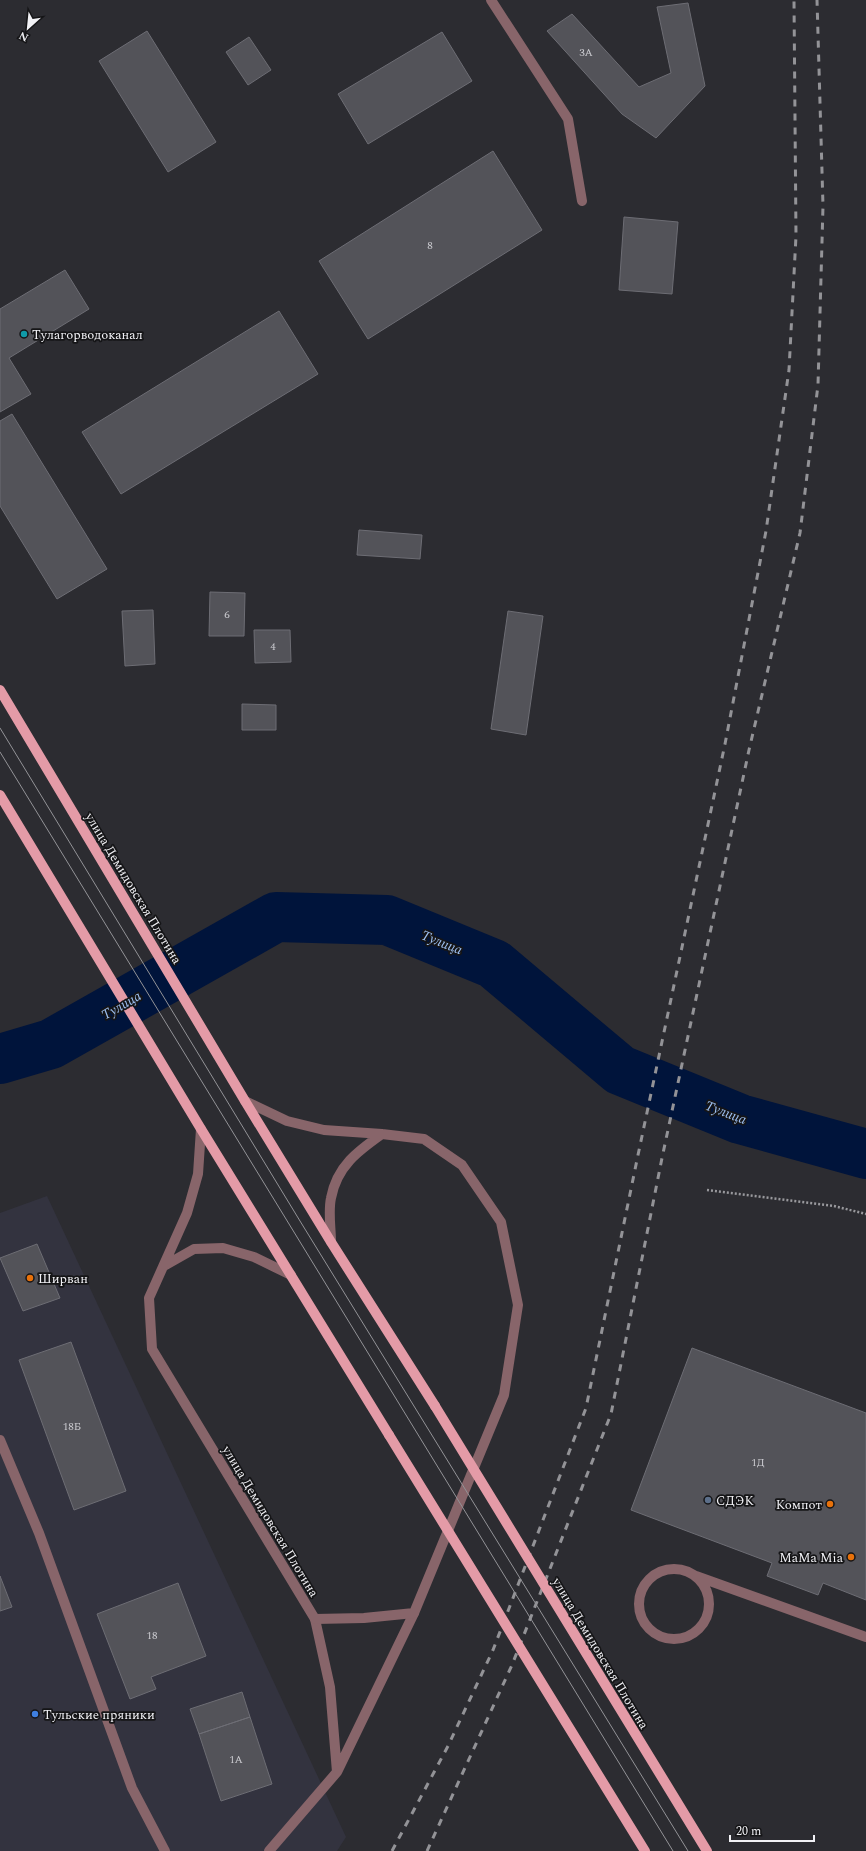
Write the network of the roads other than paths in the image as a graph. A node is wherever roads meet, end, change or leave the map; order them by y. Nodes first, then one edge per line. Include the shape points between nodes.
1 (491, 0) edge
2 (582, 201) dead end
3 (0, 690) edge
4 (0, 795) edge
5 (245, 1101) junction
6 (202, 1129) junction
7 (382, 1134) junction
8 (330, 1242) junction
9 (164, 1266) junction
10 (291, 1275) junction
11 (0, 1440) edge
12 (696, 1576) junction
13 (414, 1613) junction
14 (315, 1619) junction
15 (866, 1637) edge
16 (337, 1772) junction
17 (165, 1851) edge
18 (269, 1851) edge
19 (645, 1851) edge
20 (707, 1851) edge

1 - 2 street via 568,119
3 - 5 main road, улица Демидовская Плотина
4 - 6 main road
5 - 7 street via 294,1123 324,1130
5 - 8 main road, улица Демидовская Плотина
6 - 9 street, улица Демидовская Плотина via 197,1180 187,1214
6 - 10 main road
7 - 8 street via 355,1154 341,1172 331,1198
7 - 13 street via 424,1139 462,1165 501,1222 518,1305 504,1395
8 - 20 main road, улица Демидовская Плотина, bridge via 435,1406
9 - 10 street via 194,1249 223,1248 254,1257
9 - 14 street, улица Демидовская Плотина via 148,1298 152,1349
10 - 19 main road, bridge
11 - 17 street via 39,1533 132,1788
12 - 12 street via 673,1569 650,1577 643,1587 639,1596 640,1615 656,1636 680,1639 698,1630 706,1619 709,1602 706,1588
12 - 15 street
13 - 14 street
13 - 16 street
14 - 16 street, улица Демидовская Плотина via 330,1687
16 - 18 street

